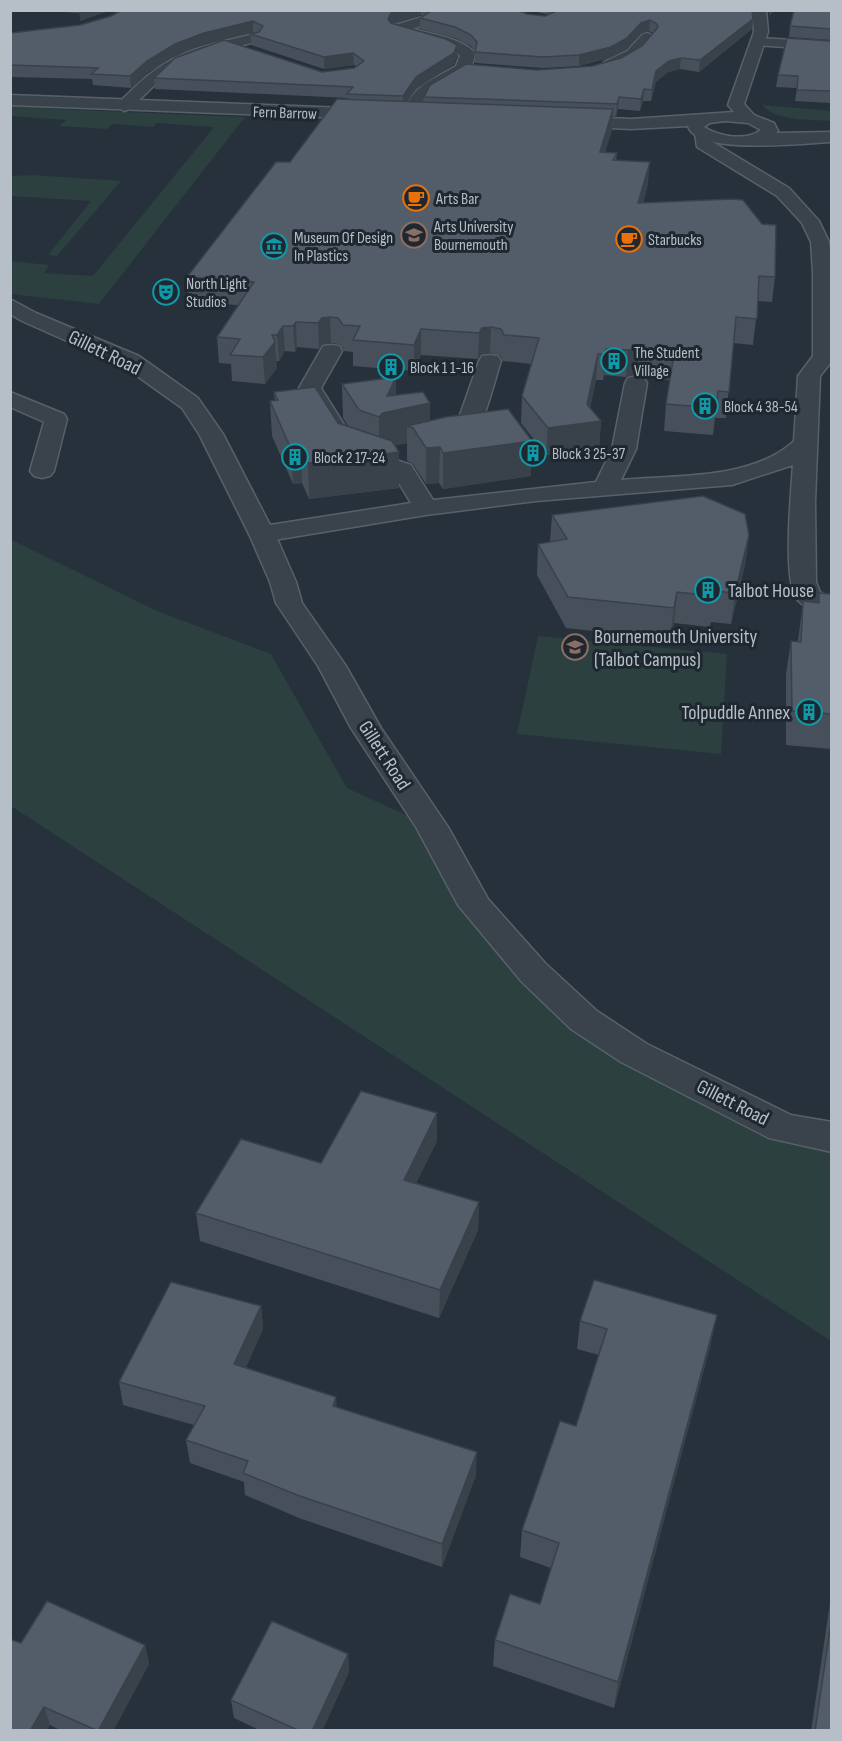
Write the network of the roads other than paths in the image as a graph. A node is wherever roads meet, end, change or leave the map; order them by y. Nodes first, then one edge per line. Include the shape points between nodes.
1 (759, 10) edge
2 (422, 21) edge
3 (648, 37) edge
4 (758, 42) junction
5 (256, 46) edge
6 (831, 46) edge
7 (599, 68) edge
8 (738, 90) junction
9 (10, 100) edge
10 (124, 106) junction
11 (752, 119) junction
12 (549, 121) edge
13 (702, 127) junction
14 (831, 128) edge
15 (831, 138) edge
16 (749, 139) junction
17 (734, 161) junction
18 (17, 315) edge
19 (331, 351) dead end
20 (490, 361) dead end
21 (636, 383) dead end
22 (10, 399) edge
23 (806, 443) junction
24 (390, 466) junction
25 (42, 471) dead end
26 (606, 488) junction
27 (426, 508) junction
28 (262, 534) junction
29 (831, 611) edge
30 (831, 1137) edge

1 - 4 street via 763,19
2 - 10 street, Fern Barrow via 397,29 468,53 470,70 435,81 416,97 404,115
3 - 7 street via 630,56
4 - 6 street
4 - 8 street
5 - 10 street via 226,45 168,66
8 - 11 street via 736,105
8 - 13 street via 713,104
9 - 10 street, Fern Barrow
11 - 13 street via 725,116
11 - 14 street
11 - 16 street via 767,125 770,131
12 - 13 street via 631,124 678,132
13 - 16 street via 727,139
13 - 17 street via 704,144
15 - 16 street
16 - 17 street
17 - 23 street via 794,202 810,221 820,242 824,356 809,376
18 - 28 street, Gillett Road via 131,361 190,403 212,434
19 - 24 street via 310,388 349,452
20 - 24 street via 466,431 456,441 392,455
21 - 26 street via 624,449
22 - 25 street via 56,419
23 - 26 street via 778,464 732,478
23 - 29 street via 803,582 808,596
24 - 27 street via 403,470
26 - 27 street
27 - 28 street
28 - 30 street, Gillett Road via 289,603 432,827 475,904 534,973 584,1020 634,1053 783,1128

